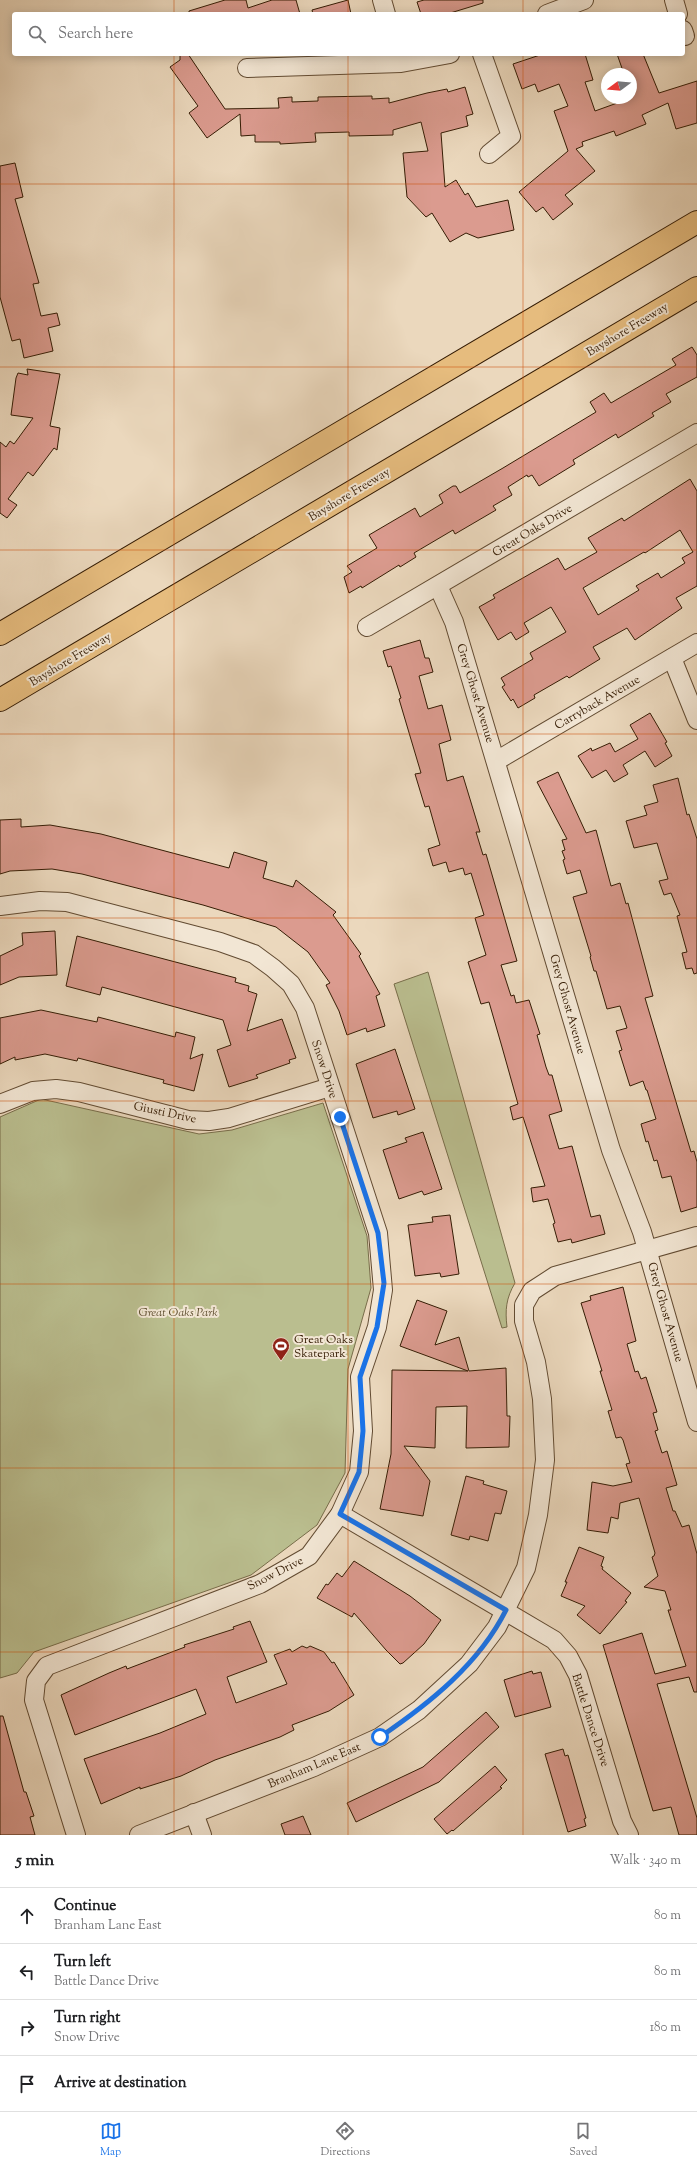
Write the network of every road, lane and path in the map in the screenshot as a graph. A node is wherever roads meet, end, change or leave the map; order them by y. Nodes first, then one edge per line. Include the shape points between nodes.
1 (382, 0) edge
2 (584, 0) edge
3 (674, 0) edge
4 (385, 12) edge
5 (552, 12) edge
6 (677, 12) edge
7 (430, 56) edge
8 (483, 56) edge
9 (400, 59) edge
10 (247, 68) dead end
11 (489, 154) dead end
12 (697, 222) edge
13 (697, 288) edge
14 (697, 433) edge
15 (438, 586) junction
16 (367, 627) dead end
17 (0, 634) edge
18 (697, 643) edge
19 (672, 658) junction
20 (0, 700) edge
21 (697, 720) edge
22 (496, 761) junction
23 (0, 906) edge
24 (330, 1087) junction
25 (0, 1104) edge
26 (697, 1236) edge
27 (648, 1250) junction
28 (697, 1422) edge
29 (340, 1514) junction
30 (506, 1610) junction
31 (194, 1814) junction
32 (76, 1835) edge
33 (139, 1835) edge
34 (202, 1835) edge
35 (629, 1835) edge

1 - 4 street
2 - 5 street
3 - 6 street
7 - 9 street
8 - 11 street via 511,136
9 - 10 street
12 - 17 highway
13 - 20 highway, Bayshore Freeway
14 - 15 street, Great Oaks Drive
15 - 16 street, Great Oaks Drive
15 - 22 street, Grey Ghost Avenue via 454,622
18 - 19 street, Carryback Avenue
19 - 21 street
19 - 22 street, Carryback Avenue
22 - 27 street, Grey Ghost Avenue via 611,1150
23 - 24 street, Snow Drive via 40,900 66,902 220,942 254,954 291,984 305,1008
24 - 25 street, Giusti Drive via 229,1118 209,1121 188,1120 79,1092 56,1089 33,1091
24 - 29 street, Snow Drive via 378,1233 384,1283 377,1327 360,1377 363,1431 359,1472
26 - 27 street
27 - 28 street, Grey Ghost Avenue
27 - 30 street, Branham Lane East via 555,1276 532,1291 524,1305 524,1321 536,1362 542,1398 545,1460 538,1515 526,1568
29 - 30 street, Battle Dance Drive
29 - 32 street, Snow Drive via 309,1556 260,1584 47,1666 36,1681 34,1700
30 - 31 street, Branham Lane East via 497,1627 469,1664 419,1710 380,1737 314,1767
30 - 35 street, Battle Dance Drive via 554,1640 568,1656 578,1675 622,1821
31 - 33 street, Branham Lane East
31 - 34 street

